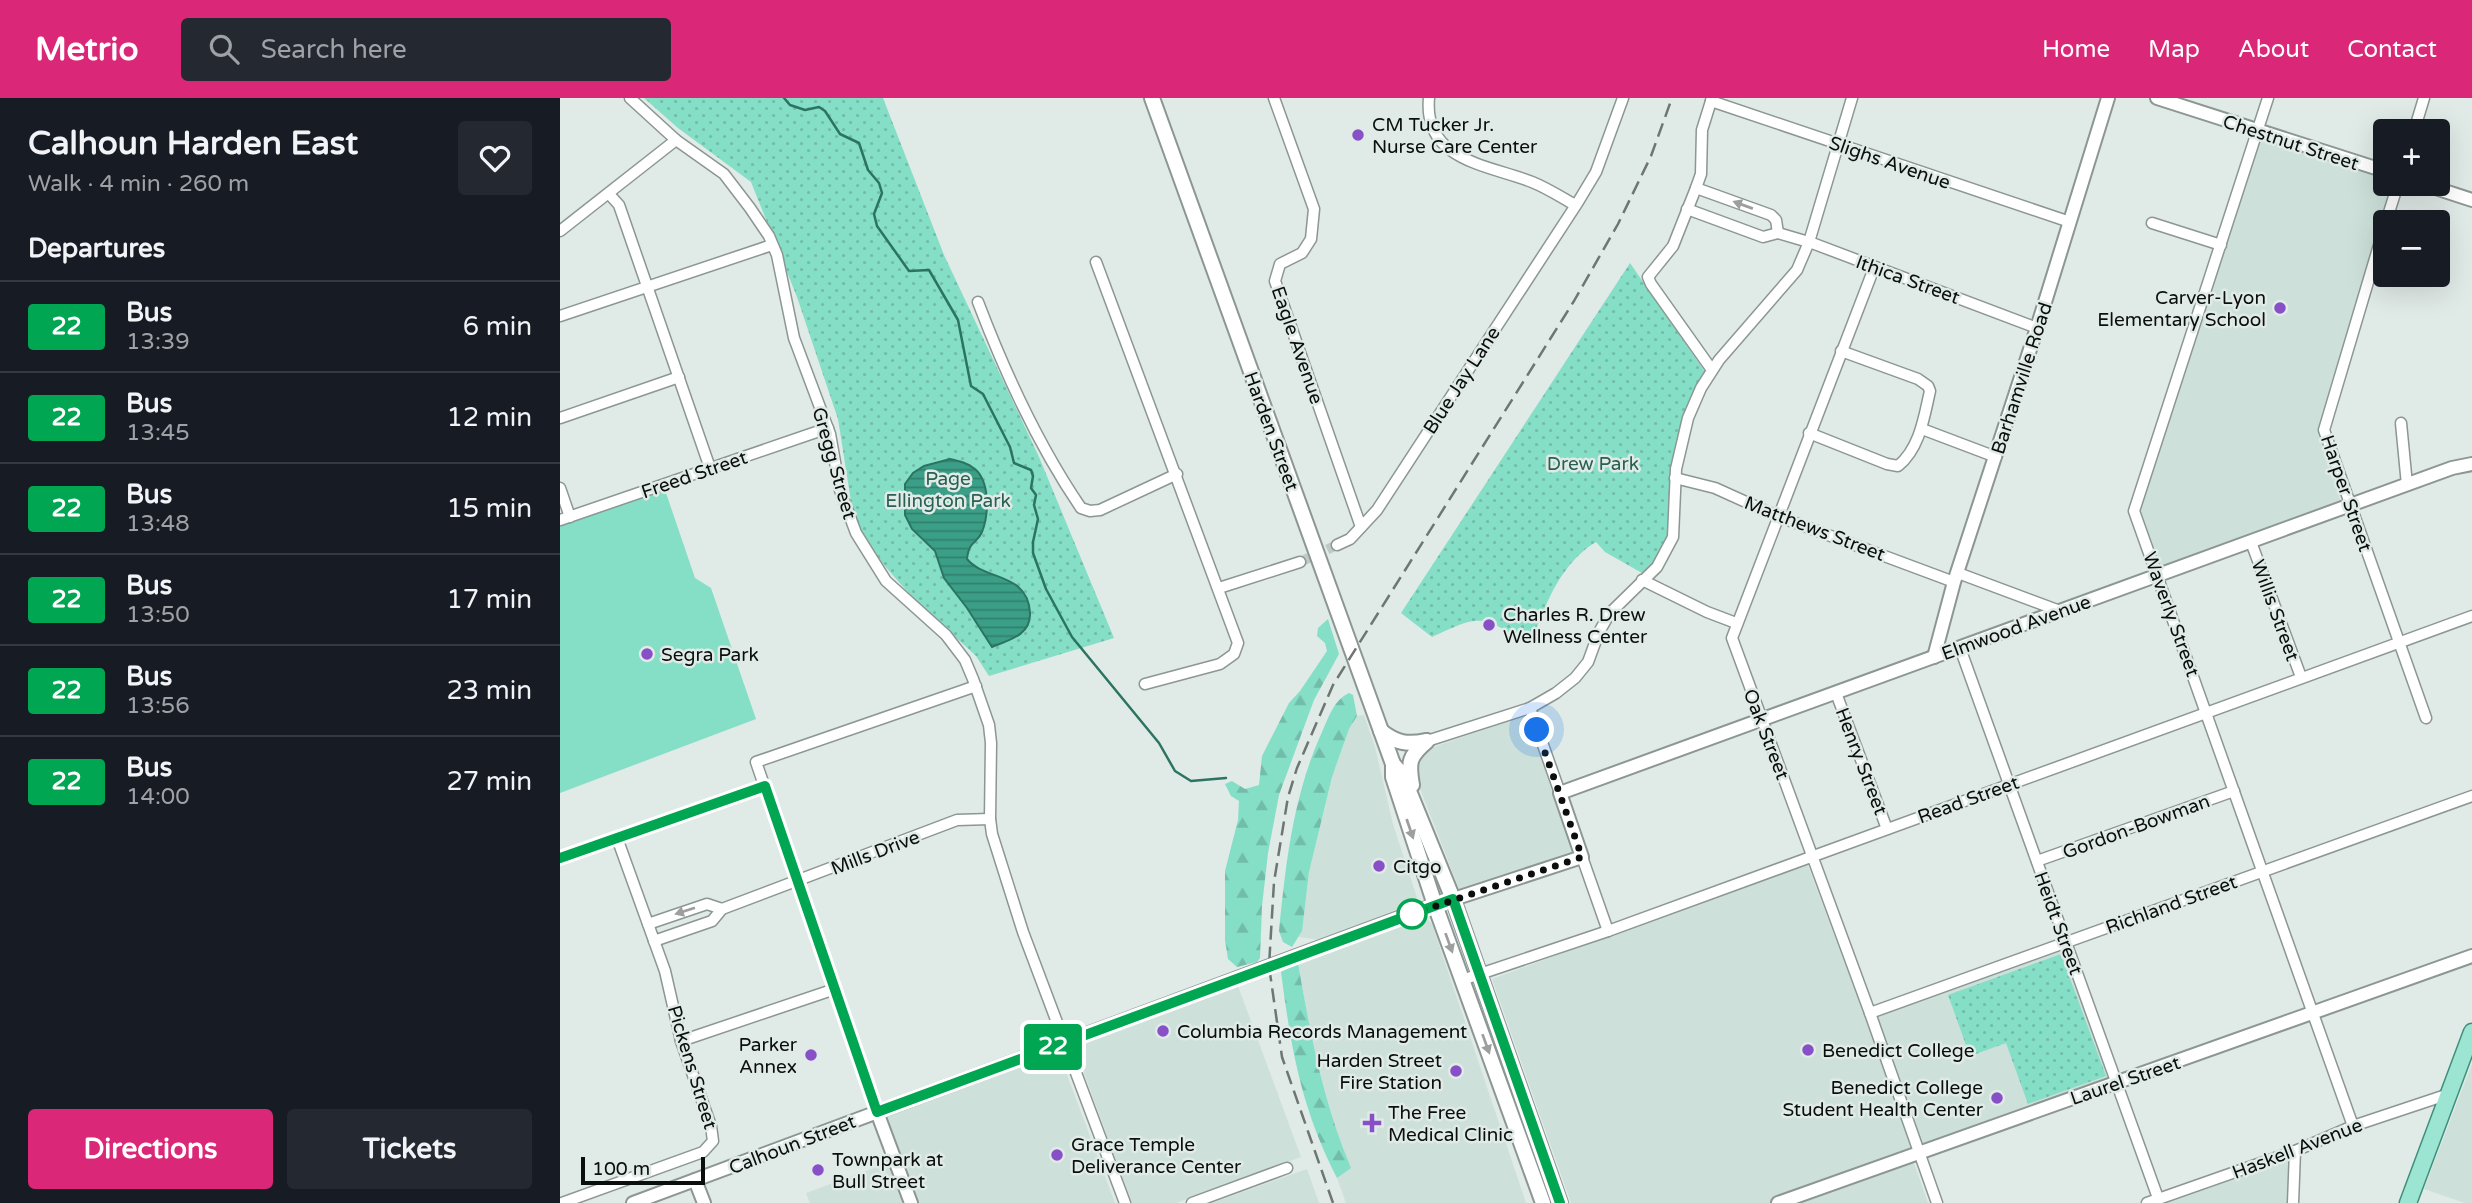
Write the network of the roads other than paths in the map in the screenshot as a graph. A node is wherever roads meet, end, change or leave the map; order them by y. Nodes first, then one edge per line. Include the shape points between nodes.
1 (630, 98) edge
2 (1152, 98) edge
3 (1273, 98) edge
4 (1429, 98) edge
5 (1623, 98) edge
6 (1852, 98) edge
7 (2108, 98) edge
8 (2157, 98) edge
9 (2268, 98) edge
10 (2424, 98) edge
11 (1711, 99) edge
12 (2418, 119) edge
13 (2258, 132) junction
14 (676, 141) junction
15 (1838, 144) junction
16 (2373, 168) edge
17 (1696, 188) junction
18 (2450, 193) edge
19 (609, 194) junction
20 (2472, 200) edge
21 (1575, 205) junction
22 (1687, 209) junction
23 (2070, 222) junction
24 (2152, 223) dead end
25 (560, 231) edge
26 (1778, 233) junction
27 (1809, 242) junction
28 (772, 245) junction
29 (2221, 245) junction
30 (1096, 262) dead end
31 (2373, 267) edge
32 (1874, 268) junction
33 (648, 286) junction
34 (978, 302) dead end
35 (560, 316) edge
36 (2037, 328) junction
37 (1841, 351) junction
38 (1712, 370) junction
39 (679, 377) junction
40 (560, 418) edge
41 (2401, 423) dead end
42 (828, 428) junction
43 (1922, 429) junction
44 (1809, 433) junction
45 (1996, 457) junction
46 (2472, 464) edge
47 (710, 468) junction
48 (1177, 474) junction
49 (1675, 478) junction
50 (2407, 485) junction
51 (560, 488) edge
52 (2351, 506) junction
53 (1777, 516) junction
54 (565, 519) edge
55 (1361, 527) junction
56 (2251, 542) junction
57 (1337, 545) tunnel mouth
58 (1300, 562) tunnel mouth
59 (2158, 576) junction
60 (1956, 577) junction
61 (1642, 580) junction
62 (1219, 588) junction
63 (2060, 611) junction
64 (2472, 616) edge
65 (1736, 623) junction
66 (2399, 641) junction
67 (1960, 648) junction
68 (1934, 657) junction
69 (2301, 677) junction
70 (1145, 684) dead end
71 (976, 686) junction
72 (1836, 693) junction
73 (1530, 708) junction
74 (2207, 712) junction
75 (2427, 718) dead end
76 (1761, 720) junction
77 (1381, 731) junction
78 (1427, 741) junction
79 (1393, 764) junction
80 (2008, 784) junction
81 (765, 786) junction
82 (2234, 791) junction
83 (1560, 793) junction
84 (2472, 796) edge
85 (1417, 811) junction
86 (990, 819) junction
87 (1887, 829) junction
88 (617, 838) junction
89 (1813, 856) junction
90 (1582, 857) junction
91 (560, 858) edge
92 (2037, 861) junction
93 (2264, 871) junction
94 (798, 881) junction
95 (1453, 899) junction
96 (1435, 905) junction
97 (722, 909) junction
98 (648, 924) junction
99 (1608, 931) junction
100 (654, 941) junction
101 (2067, 942) junction
102 (2472, 956) edge
103 (2455, 962) junction
104 (2472, 967) edge
105 (1480, 975) junction
106 (1462, 980) junction
107 (835, 989) junction
108 (1870, 1013) junction
109 (2312, 1013) junction
110 (2472, 1032) edge
111 (681, 1041) junction
112 (1063, 1043) junction
113 (2117, 1084) junction
114 (2449, 1094) junction
115 (877, 1112) junction
116 (2353, 1126) junction
117 (1918, 1151) junction
118 (2295, 1151) junction
119 (1287, 1168) dead end
120 (695, 1180) junction
121 (2158, 1198) junction
122 (562, 1203) edge
123 (634, 1203) edge
124 (704, 1203) edge
125 (911, 1203) edge
126 (1125, 1203) edge
127 (1192, 1203) edge
128 (1544, 1203) edge
129 (1560, 1203) edge
130 (1778, 1203) edge
131 (1937, 1203) edge
132 (2147, 1203) edge
133 (2293, 1203) edge
134 (2408, 1203) edge

1 - 14 street, Gregg Street
2 - 77 main road, Harden Street
3 - 55 street, Eagle Avenue via 1314,209 1311,239 1302,253 1280,264 1275,281
4 - 21 street via 1431,126 1440,142 1479,166 1540,186
5 - 21 street, Blue Jay Lane via 1596,172
6 - 15 street
7 - 23 street, Barhamville Road
8 - 13 street, Chestnut Street
9 - 13 street, Waverly Street
10 - 12 street
11 - 15 street, Slighs Avenue
11 - 17 street via 1702,130
13 - 16 street, Chestnut Street
13 - 29 street, Waverly Street
14 - 19 street
14 - 28 street, Gregg Street via 724,174
15 - 23 street, Slighs Avenue
15 - 27 street
17 - 22 street
26 -> 17 street via 1771,215
18 - 20 street
19 - 25 street
19 - 33 street via 619,205
21 - 55 street, Blue Jay Lane via 1377,510
22 - 26 street, Ithica Street via 1763,237
22 - 38 street via 1674,246 1648,276
23 - 36 street, Barhamville Road
24 - 29 street
26 - 27 street, Ithica Street
27 - 32 street, Ithica Street
27 - 38 street via 1797,270
28 - 33 street
28 - 42 street, Gregg Street via 794,338
29 - 59 street, Waverly Street via 2134,511
30 - 48 street
31 - 52 street, Harper Street via 2324,430
32 - 36 street, Ithica Street
32 - 37 street, Oak Street
33 - 35 street
33 - 39 street
34 - 48 street via 1048,453 1081,508 1100,510
36 - 45 street, Barhamville Road
37 - 43 street via 1928,386
37 - 44 street, Oak Street
38 - 49 street via 1688,418
39 - 40 street
39 - 47 street
41 - 50 street
42 - 47 street, Freed Street
42 - 71 street, Gregg Street via 840,490 862,544 886,581 956,647
43 - 44 street via 1907,459 1898,466
43 - 45 street
44 - 53 street, Oak Street
45 - 60 street, Barhamville Road
46 - 50 street, Elmwood Avenue
47 - 54 street, Freed Street
48 - 62 street
49 - 53 street, Matthews Street via 1715,488
49 - 61 street via 1674,537 1657,567
50 - 52 street, Elmwood Avenue
51 - 54 street
52 - 56 street, Elmwood Avenue
52 - 66 street, Harper Street
53 - 60 street, Matthews Street
53 - 65 street, Oak Street
55 - 57 street, Blue Jay Lane
56 - 59 street, Elmwood Avenue
56 - 69 street, Willis Street
58 - 62 street
59 - 63 street, Elmwood Avenue
59 - 74 street, Waverly Street
60 - 63 street, Matthews Street
60 - 68 street, Barhamville Road
61 - 65 street
61 - 73 street via 1610,613 1588,662 1575,678
62 - 70 street via 1238,643 1234,654 1220,664
63 - 67 street, Elmwood Avenue
64 - 66 street, Read Street
65 - 76 street, Oak Street via 1732,638
66 - 69 street, Read Street
66 - 75 street, Harper Street
67 - 68 street, Elmwood Avenue
67 - 80 street, Heidt Street
68 - 72 street, Elmwood Avenue
69 - 74 street, Read Street
71 - 81 street via 756,762
71 - 86 street, Gregg Street via 991,743
72 - 76 street, Elmwood Avenue
72 - 87 street, Henry Street
73 - 78 street
73 - 83 street
74 - 80 street, Read Street
74 - 82 street, Waverly Street
76 - 83 street, Elmwood Avenue
76 - 89 street, Oak Street
77 - 78 main road via 1399,743
77 - 79 main road, Harden Street
78 - 85 main road via 1409,764
79 - 85 main road, Harden Street
79 -> 96 main road, Harden Street via 1392,777
80 - 87 street, Read Street
80 - 92 street, Heidt Street
81 - 88 street
81 - 94 street
82 - 92 street, Gordon-Bowman
82 - 93 street, Waverly Street
83 - 90 street
84 - 93 street, Richland Street
85 - 95 main road, Harden Street
86 - 94 street, Mills Drive via 957,820
86 - 112 street, Gregg Street via 1023,932
87 - 89 street, Read Street
88 - 91 street
88 - 98 street, Pickens Street
89 - 99 street, Read Street
89 - 108 street, Oak Street
90 - 95 street, Calhoun Street
90 - 99 street
92 - 101 street, Heidt Street
93 - 101 street, Richland Street
93 - 109 street, Waverly Street
94 - 97 street, Mills Drive
94 - 107 street
95 - 96 street, Calhoun Street
95 - 105 main road, Harden Street
96 -> 106 main road, Harden Street
96 - 112 street, Calhoun Street
97 -> 98 street, Mills Drive via 707,904
97 - 100 street, Mills Drive via 712,921
98 - 100 street, Pickens Street
99 - 105 street, Read Street
100 - 111 street, Pickens Street
101 - 108 street, Richland Street
101 - 113 street, Heidt Street
102 - 103 street, Laurel Street
103 - 104 street
103 - 109 street, Laurel Street
105 - 106 street, Read Street
105 - 129 main road, Harden Street
106 -> 128 main road, Harden Street
107 - 111 street
107 - 115 street
108 - 117 street, Oak Street
109 - 113 street, Laurel Street
109 - 116 street, Waverly Street
110 - 114 main road
111 - 122 street, Pickens Street via 712,1126 711,1145 703,1152
112 - 115 street, Calhoun Street
112 - 126 street, Gregg Street
113 - 117 street, Laurel Street
113 - 121 street, Heidt Street
114 - 116 street, Haskell Avenue
114 - 134 main road
115 - 120 street, Calhoun Street
115 - 125 street
116 - 118 street, Haskell Avenue
117 - 130 street, Laurel Street
117 - 131 street, Oak Street
118 - 121 street, Haskell Avenue
118 - 133 street
119 - 127 street
120 - 123 street, Calhoun Street
120 - 124 street
121 - 132 street, Haskell Avenue

